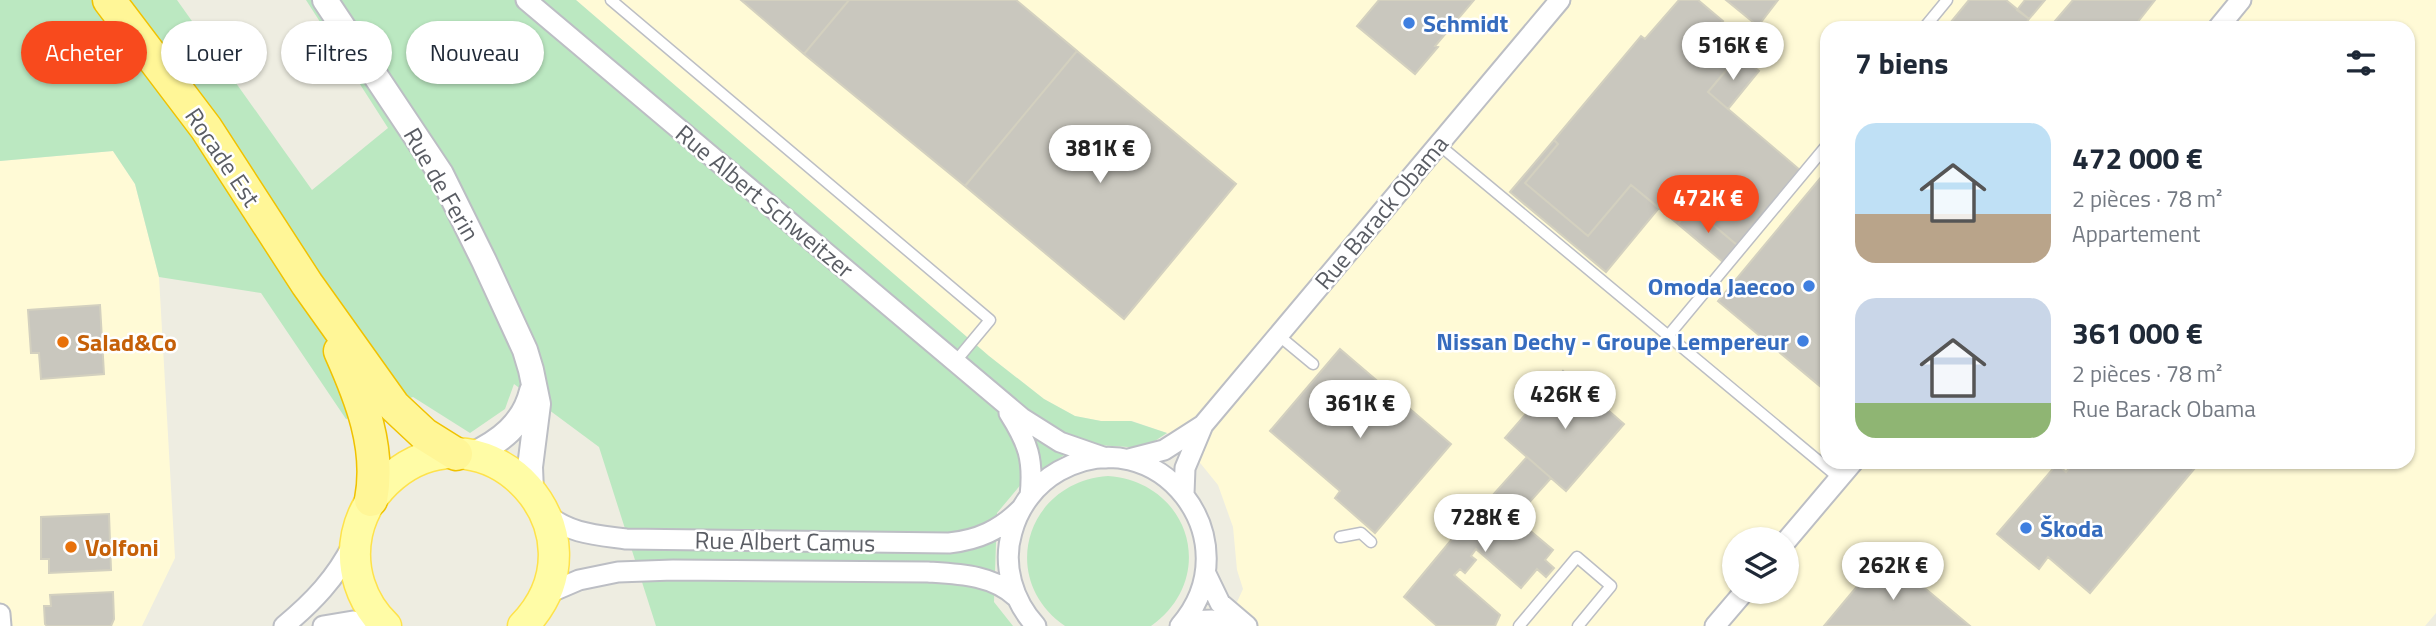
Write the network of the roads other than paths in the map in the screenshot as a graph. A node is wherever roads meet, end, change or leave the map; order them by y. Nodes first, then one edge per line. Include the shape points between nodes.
1 (109, 0) edge
2 (325, 0) edge
3 (526, 0) edge
4 (611, 0) edge
5 (1560, 0) edge
6 (1947, 0) edge
7 (2241, 0) edge
8 (1930, 21) edge
9 (2224, 21) edge
10 (1438, 144) junction
11 (1820, 153) edge
12 (307, 284) junction
13 (1278, 335) junction
14 (1668, 336) junction
15 (955, 362) junction
16 (1313, 364) dead end
17 (533, 380) junction
18 (1003, 403) junction
19 (1203, 425) junction
20 (463, 455) junction
21 (1114, 459) junction
22 (1820, 462) edge
23 (1828, 469) edge
24 (1847, 469) edge
25 (1839, 478) junction
26 (1184, 494) junction
27 (371, 500) junction
28 (538, 502) junction
29 (1026, 502) junction
30 (1798, 527) edge
31 (356, 537) junction
32 (1340, 537) dead end
33 (1371, 542) dead end
34 (1206, 574) junction
35 (1016, 597) junction
36 (1734, 604) edge
37 (0, 614) edge
38 (532, 617) edge
39 (1182, 624) edge
40 (1, 626) edge
41 (284, 626) edge
42 (323, 626) edge
43 (378, 626) edge
44 (386, 626) edge
45 (1035, 626) edge
46 (1245, 626) edge
47 (1519, 626) edge
48 (1578, 626) edge
49 (1715, 626) edge

1 - 12 highway, Rocade Est via 206,128
2 - 17 street, Rue de Ferin via 440,174 507,308
3 - 15 street, Rue Albert Schweitzer
4 - 15 lane via 990,320
5 - 10 street, Rue Barack Obama
6 - 8 lane
7 - 9 street
10 - 13 street, Rue Barack Obama
10 - 14 lane
11 - 14 lane
12 - 20 highway, Rocade Est via 401,414 424,434
12 - 27 highway, Rocade Est via 347,366 369,433 375,467
13 - 16 lane
13 - 19 street, Rue Barack Obama
14 - 22 lane
15 - 18 street, Rue Albert Schweitzer
17 - 20 street via 520,421 500,439
17 - 28 street, Rue de Ferin via 537,415 530,467
18 - 21 street, Rue Albert Schweitzer via 1060,442
18 - 29 street, Rue Albert Schweitzer via 1031,454 1033,471
19 - 21 street, Rue Barack Obama via 1164,450
19 - 26 street, Rue Barack Obama via 1185,468
20 - 27 main road via 431,457 407,466
20 - 28 main road via 504,468
21 - 26 street, Rue Albert Schweitzer via 1153,469
21 - 29 street, Rue Albert Camus via 1060,470
23 - 25 lane
24 - 25 street
25 - 30 street
26 - 34 street via 1205,535
27 - 31 main road
28 - 29 street, Rue Albert Camus via 557,523 576,531 626,539 949,543 988,534
28 - 38 main road via 552,534 554,556 551,578
29 - 35 street via 1012,530 1008,552
31 - 41 street via 340,570
31 - 44 main road via 359,583
32 - 33 lane via 1361,533
34 - 39 street via 1200,596
34 - 46 street via 1220,603
35 - 38 street, Rue Albert Camus via 987,580 928,572 618,572 568,584
35 - 45 street
36 - 49 street
37 - 40 street
39 - 46 street via 1212,620
42 - 43 street via 353,621
47 - 48 lane via 1577,557 1611,586

